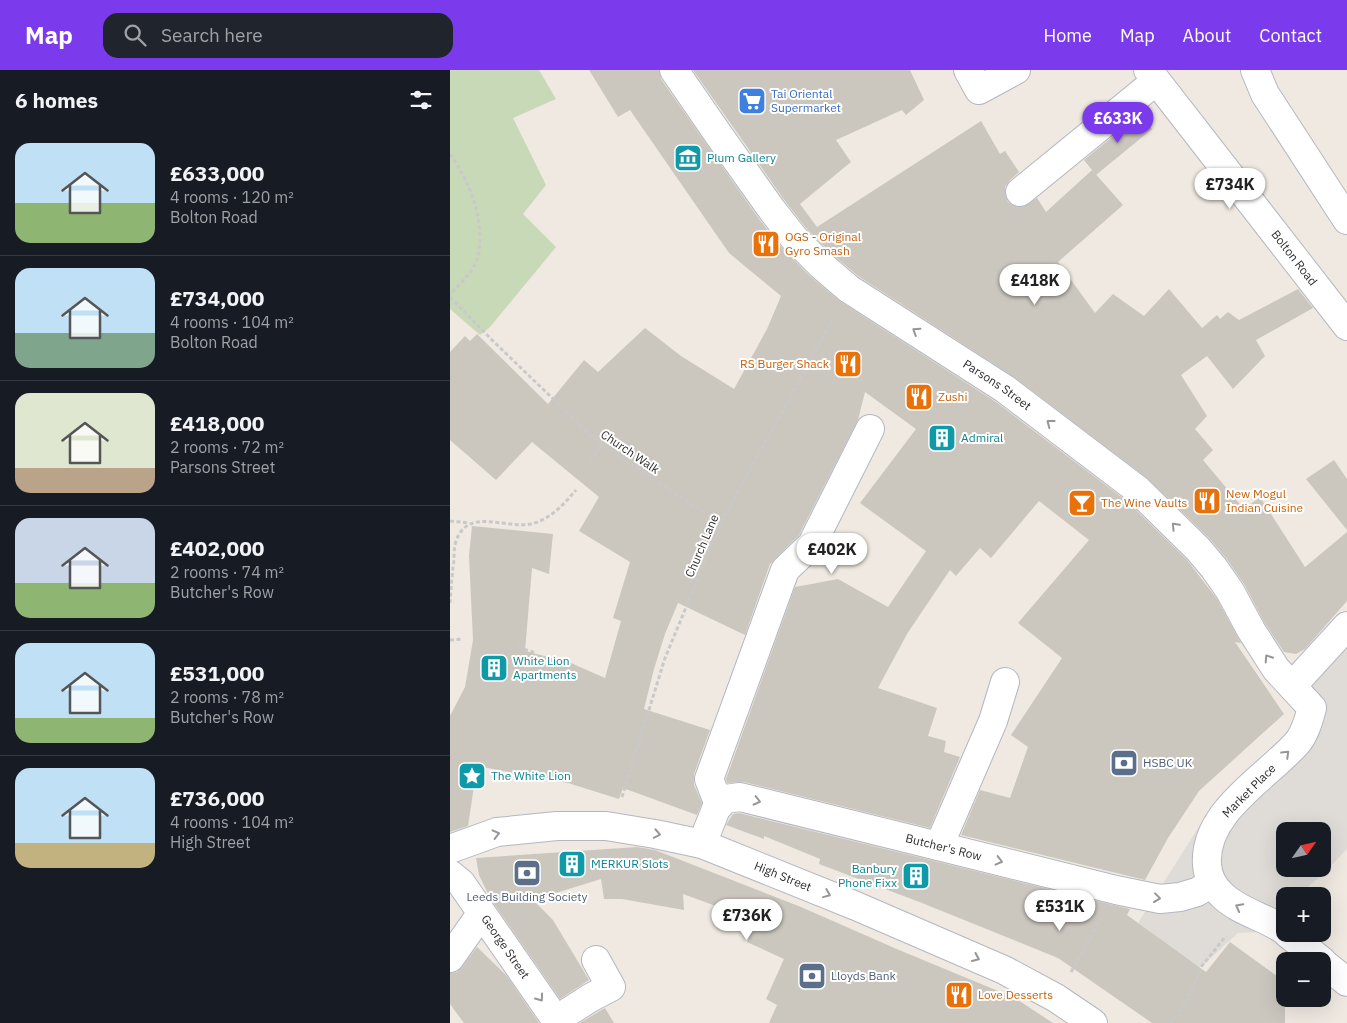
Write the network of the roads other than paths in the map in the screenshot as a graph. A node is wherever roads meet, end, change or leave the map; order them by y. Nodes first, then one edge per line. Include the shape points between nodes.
1 (674, 70) edge
2 (968, 70) edge
3 (1016, 70) edge
4 (1256, 70) edge
5 (1152, 76) edge
6 (1020, 192) dead end
7 (1347, 220) edge
8 (1346, 321) edge
9 (870, 430) dead end
10 (1347, 626) edge
11 (1005, 682) dead end
12 (1292, 686) junction
13 (1312, 708) joint
14 (719, 805) junction
15 (702, 844) junction
16 (939, 846) junction
17 (450, 849) edge
18 (450, 874) edge
19 (1212, 883) junction
20 (481, 914) junction
21 (1276, 926) edge
22 (1298, 942) edge
23 (1311, 952) edge
24 (450, 958) edge
25 (596, 960) dead end
26 (1331, 969) edge
27 (1347, 982) edge
28 (557, 1022) edge
29 (1093, 1023) edge

12 -> 1 street, Parsons Street via 1276,669 1214,568 1138,490 1005,389 849,289 821,265 789,231
2 - 3 street via 979,90
4 - 7 street via 1265,94
5 - 6 street
5 - 8 street, Bolton Road
9 - 14 street via 812,544 785,570 709,779
10 - 12 street
11 - 16 street via 993,721
12 - 13 street, Parsons Street
19 -> 13 street, Market Place via 1206,852 1213,831 1225,812 1299,741
14 - 15 street
14 -> 16 street, Butcher's Row via 724,799 740,797
17 -> 15 street, High Street via 497,832 557,826 606,826
15 -> 29 street, High Street via 1004,970 1056,998
16 -> 19 street, Butcher's Row via 1160,899 1197,892
18 - 20 street, George Street via 461,883
21 -> 19 street via 1234,905
20 - 24 street
20 -> 28 street, George Street
22 - 23 street
25 - 28 street via 611,987
26 - 27 street

